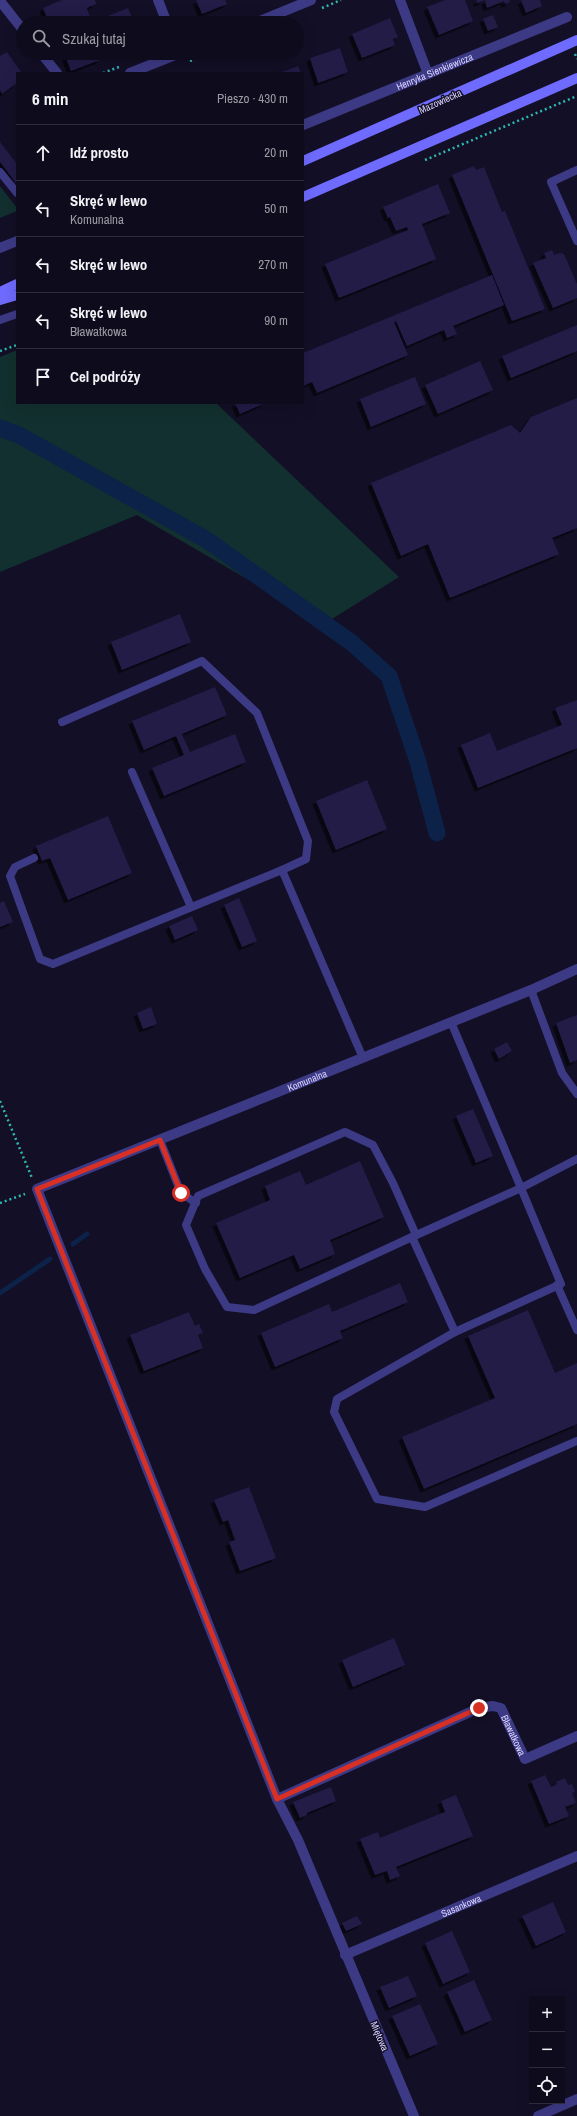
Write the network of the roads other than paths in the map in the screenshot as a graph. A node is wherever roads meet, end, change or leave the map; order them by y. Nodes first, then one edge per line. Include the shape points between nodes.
1 (158, 0) edge
2 (311, 0) edge
3 (400, 0) edge
4 (0, 1) edge
5 (164, 16) edge
6 (271, 16) edge
7 (567, 17) dead end
8 (16, 21) edge
9 (577, 40) edge
10 (47, 60) edge
11 (162, 60) edge
12 (56, 72) edge
13 (132, 72) edge
14 (428, 74) junction
15 (577, 78) edge
16 (304, 125) edge
17 (304, 161) edge
18 (577, 170) edge
19 (0, 172) edge
20 (16, 192) edge
21 (304, 197) edge
22 (577, 240) edge
23 (16, 241) edge
24 (0, 248) edge
25 (16, 284) edge
26 (0, 292) edge
27 (16, 295) edge
28 (0, 300) edge
29 (16, 314) edge
30 (0, 320) edge
31 (62, 722) dead end
32 (132, 772) dead end
33 (34, 858) dead end
34 (282, 870) junction
35 (191, 907) junction
36 (577, 969) edge
37 (531, 990) junction
38 (451, 1022) junction
39 (363, 1058) junction
40 (577, 1094) edge
41 (160, 1140) junction
42 (577, 1159) edge
43 (521, 1188) junction
44 (37, 1189) joint
45 (196, 1203) junction
46 (414, 1236) junction
47 (557, 1285) junction
48 (577, 1330) edge
49 (456, 1332) junction
50 (577, 1441) edge
51 (577, 1736) edge
52 (277, 1799) junction
53 (577, 1856) edge
54 (345, 1956) junction
55 (577, 2099) edge
56 (414, 2116) edge
57 (538, 2116) edge

1 - 5 street
2 - 6 street
3 - 14 street
4 - 8 street
7 - 14 street, Henryka Sienkiewicza
9 - 17 main road, Mazowiecka
10 - 12 street
11 - 13 street
14 - 16 street, Henryka Sienkiewicza
15 - 21 main road
18 - 22 lane via 551,182
19 - 20 lane
23 - 24 street
25 - 26 main road
27 - 28 main road
29 - 30 lane
31 - 34 lane via 202,661 257,714 308,841 306,859
32 - 35 lane
33 - 35 lane via 15,867 10,876 40,959 53,964
34 - 35 lane
34 - 39 lane
36 - 37 street, Komunalna
37 - 38 street, Komunalna
37 - 40 lane via 562,1073
38 - 39 street, Komunalna
38 - 43 lane
39 - 41 street, Komunalna
41 - 44 street, Komunalna
41 - 45 lane via 181,1193
42 - 43 lane
43 - 46 lane
43 - 47 lane via 561,1284
44 - 52 street, Miętowa
45 - 46 lane via 198,1196 345,1132 373,1145 393,1183
45 - 46 lane via 186,1225 205,1269 227,1307 254,1310
46 - 49 lane
47 - 48 lane
47 - 49 lane
49 - 50 lane via 337,1400 334,1412 377,1499 425,1506
51 - 52 street, Bławatkowa via 526,1759 501,1708 479,1708
52 - 54 street, Miętowa via 298,1840
53 - 54 street, Sasankowa
54 - 56 street, Miętowa
55 - 57 street

